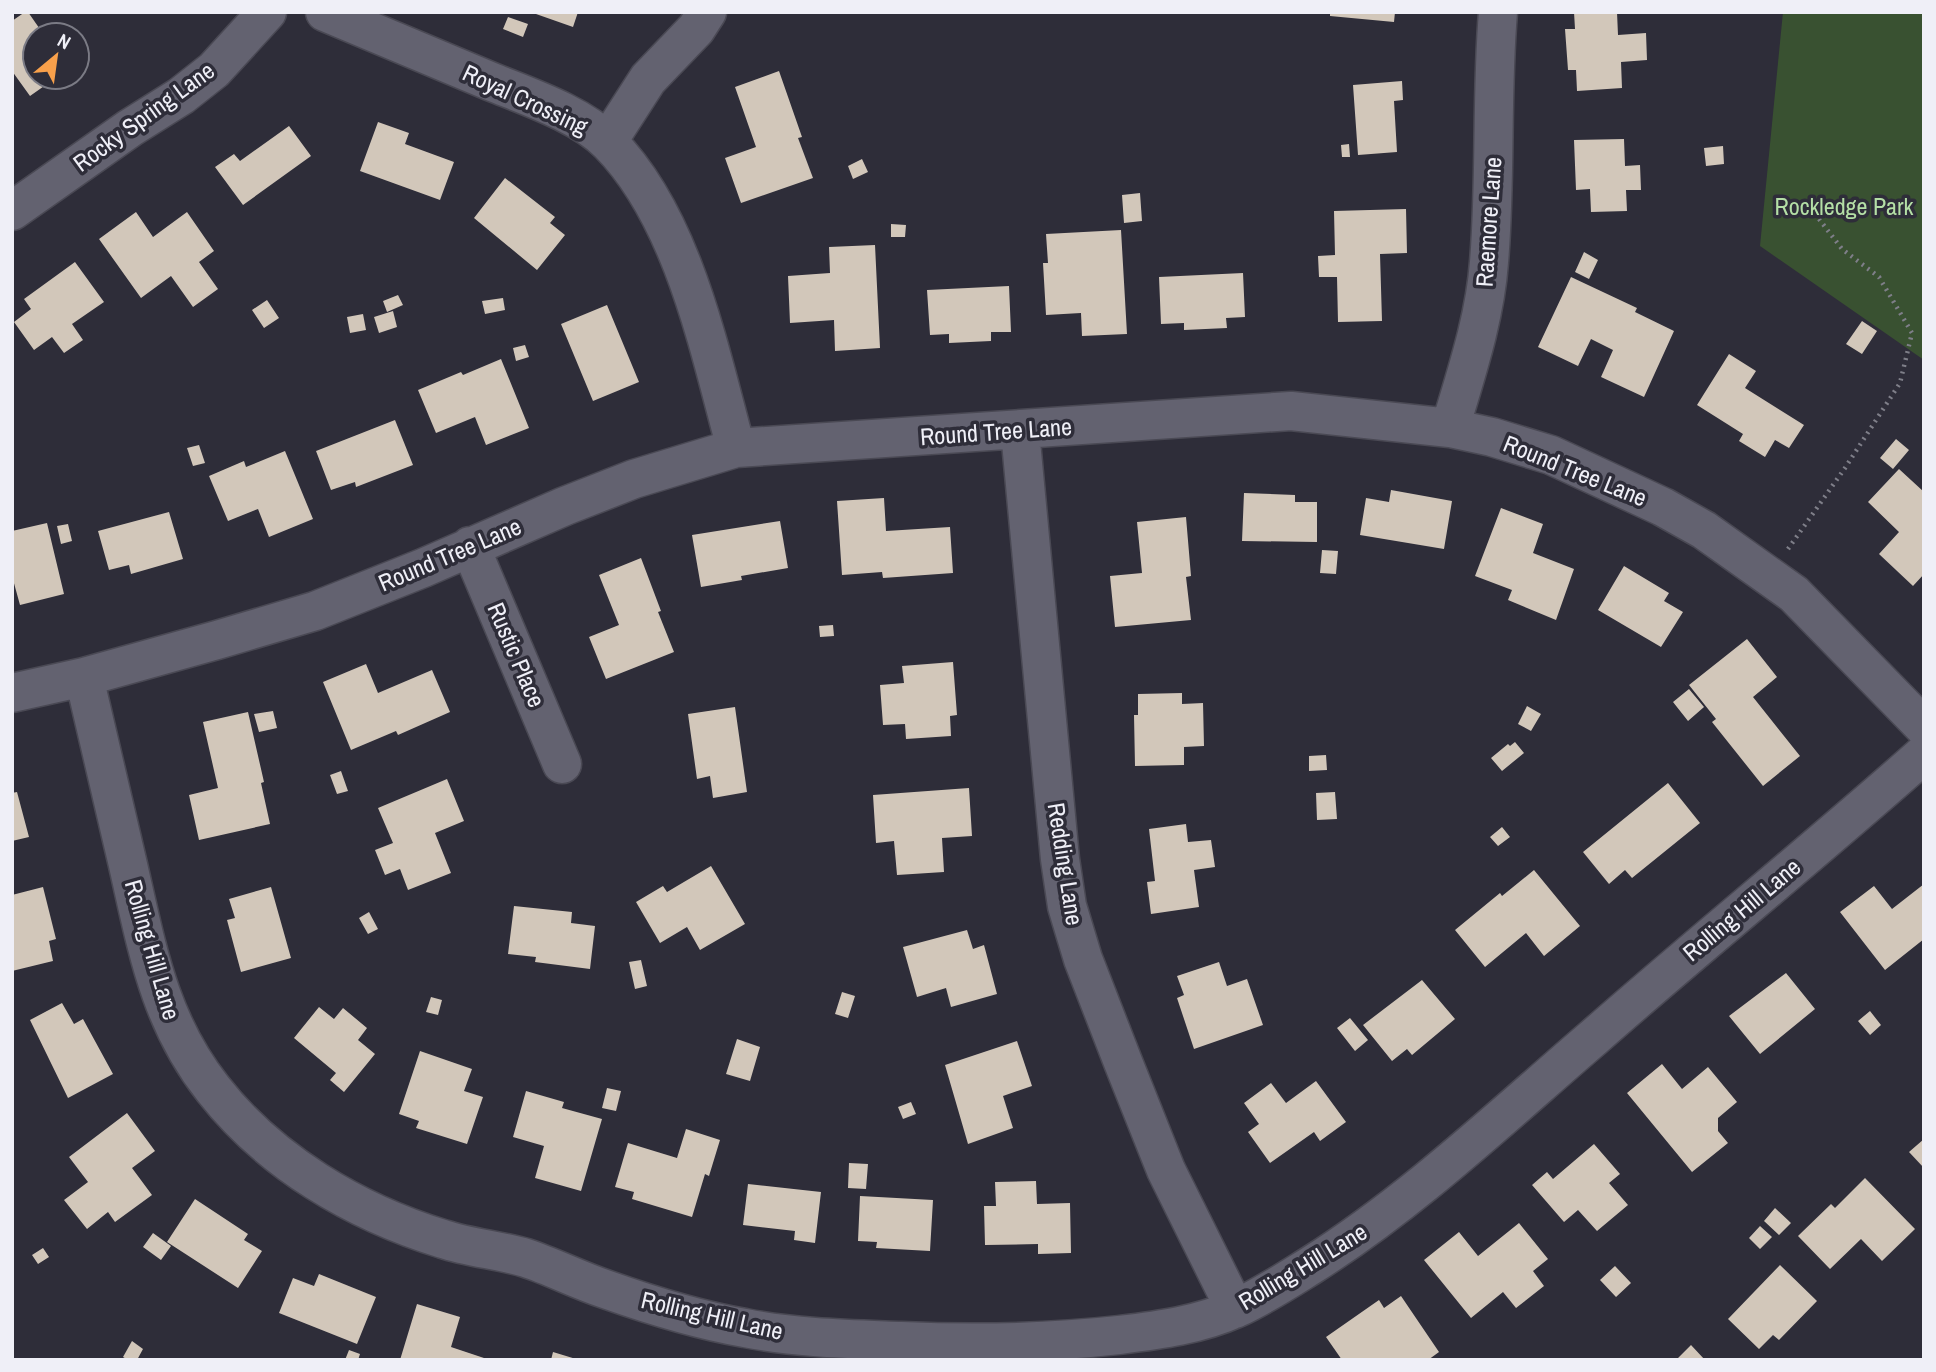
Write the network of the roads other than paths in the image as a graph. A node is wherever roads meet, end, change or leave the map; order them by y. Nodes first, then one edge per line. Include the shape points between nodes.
1 (267, 12) edge
2 (325, 12) edge
3 (707, 12) edge
4 (1498, 12) edge
5 (608, 141) junction
6 (12, 211) edge
7 (1450, 428) junction
8 (1020, 431) junction
9 (736, 448) junction
10 (470, 546) junction
11 (84, 677) junction
12 (12, 693) edge
13 (1924, 727) edge
14 (1924, 754) edge
15 (562, 764) dead end
16 (1235, 1309) junction

1 - 6 street, Rocky Spring Lane via 214,69 181,96
2 - 5 street, Royal Crossing via 551,107
3 - 5 street via 648,79
4 - 7 street, Raemore Lane via 1489,265 1476,339
5 - 9 street, Royal Crossing via 639,179 667,229 705,336
7 - 8 street, Round Tree Lane via 1291,411
7 - 13 street, Round Tree Lane via 1551,456 1704,530 1794,594
8 - 9 street, Round Tree Lane
8 - 16 street, Redding Lane via 1067,906 1083,959 1166,1170
9 - 10 street, Round Tree Lane via 634,479
10 - 11 street, Round Tree Lane via 315,611
10 - 15 street, Rustic Place
11 - 12 street, Round Tree Lane
11 - 16 street, Rolling Hill Lane via 147,949 180,1042 216,1094 247,1128 321,1184 387,1218 443,1239 517,1256 608,1290 743,1328 818,1338 1027,1342 1163,1330
14 - 16 street, Rolling Hill Lane via 1426,1183 1357,1237

